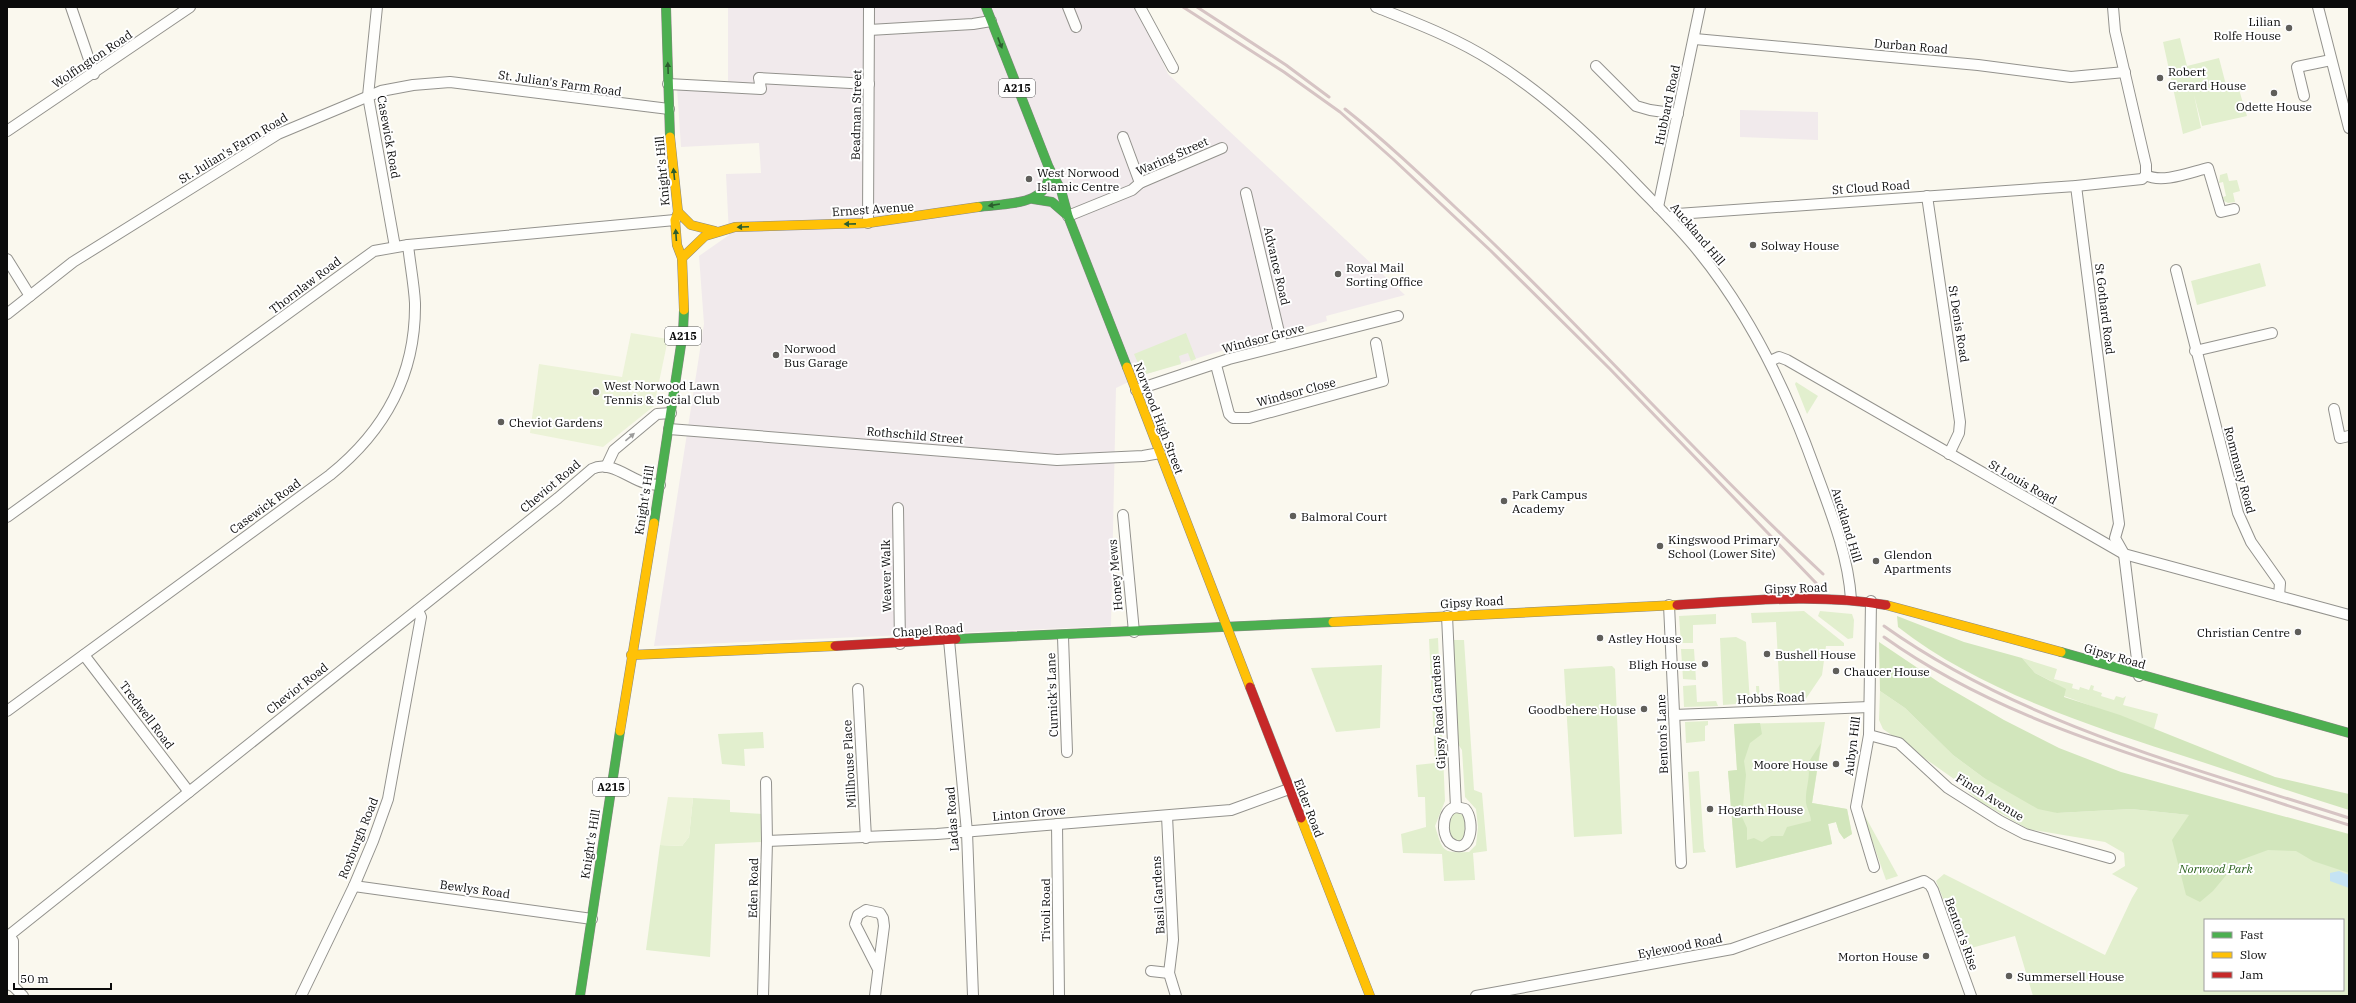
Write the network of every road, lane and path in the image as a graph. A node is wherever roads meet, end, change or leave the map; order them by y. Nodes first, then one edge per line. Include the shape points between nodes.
1 (70, 7) edge
2 (190, 7) edge
3 (377, 7) edge
4 (666, 7) edge
5 (869, 7) edge
6 (986, 7) edge
7 (1068, 7) edge
8 (1140, 7) edge
9 (1376, 7) edge
10 (1700, 7) edge
11 (2113, 7) edge
12 (2318, 7) edge
13 (991, 20) junction
14 (1076, 27) dead end
15 (869, 30) junction
16 (1695, 39) junction
17 (2331, 60) junction
18 (1596, 66) dead end
19 (1173, 68) dead end
20 (2124, 72) junction
21 (94, 74) junction
22 (668, 84) junction
23 (869, 84) junction
24 (368, 96) junction
25 (2304, 96) dead end
26 (669, 109) junction
27 (1678, 114) junction
28 (2349, 128) edge
29 (7, 131) edge
30 (1123, 137) dead end
31 (1222, 148) dead end
32 (1049, 168) junction
33 (2146, 175) junction
34 (1140, 183) junction
35 (2076, 186) junction
36 (1246, 193) dead end
37 (1927, 196) junction
38 (1033, 199) junction
39 (1658, 207) junction
40 (2234, 209) dead end
41 (676, 216) junction
42 (1068, 216) junction
43 (1669, 218) junction
44 (868, 223) junction
45 (715, 231) junction
46 (408, 245) junction
47 (395, 247) junction
48 (682, 258) junction
49 (7, 259) edge
50 (2176, 270) dead end
51 (30, 296) junction
52 (7, 314) edge
53 (1398, 316) dead end
54 (2272, 333) dead end
55 (1376, 343) dead end
56 (1282, 345) junction
57 (2195, 351) junction
58 (1770, 361) junction
59 (1216, 365) junction
60 (1136, 390) junction
61 (2334, 410) dead end
62 (671, 413) junction
63 (669, 429) junction
64 (2349, 436) edge
65 (1160, 453) junction
66 (1949, 454) junction
67 (606, 467) junction
68 (660, 485) junction
69 (898, 508) dead end
70 (1123, 515) dead end
71 (7, 517) edge
72 (2124, 554) junction
73 (2279, 596) junction
74 (1851, 599) junction
75 (1871, 601) junction
76 (1670, 605) junction
77 (418, 610) junction
78 (2349, 615) edge
79 (1447, 616) junction
80 (1227, 628) junction
81 (1134, 632) junction
82 (1063, 637) junction
83 (950, 640) junction
84 (900, 644) junction
85 (84, 654) junction
86 (632, 655) junction
87 (2139, 676) junction
88 (858, 689) dead end
89 (1869, 707) junction
90 (7, 711) edge
91 (1674, 715) junction
92 (2349, 733) edge
93 (1869, 735) junction
94 (1067, 752) dead end
95 (766, 782) dead end
96 (1289, 789) junction
97 (189, 792) junction
98 (1456, 807) dead end
99 (1167, 816) junction
100 (1057, 824) junction
101 (967, 832) junction
102 (866, 838) junction
103 (767, 841) junction
104 (2110, 858) dead end
105 (1681, 863) dead end
106 (1874, 867) dead end
107 (1927, 882) joint
108 (354, 886) junction
109 (592, 919) junction
110 (8, 936) edge
111 (878, 969) junction
112 (1151, 971) dead end
113 (1169, 973) junction
114 (10, 985) edge
115 (23, 996) edge
116 (301, 996) edge
117 (580, 996) edge
118 (763, 996) edge
119 (875, 996) edge
120 (973, 996) edge
121 (1059, 996) edge
122 (1176, 996) edge
123 (1370, 996) edge
124 (1476, 996) edge
125 (1971, 996) edge

1 - 21 street
2 - 21 street, Wolfington Road
3 - 24 street, Casewick Road
22 -> 4 main road, Knight's Hill / A215
5 - 15 street, Beadman Street
6 - 13 main road, A215
7 - 14 street
8 - 19 street
9 - 39 street, Auckland Hill via 1442,34 1495,63 1588,133
10 - 16 street, Hubbard Road
11 - 20 street via 2115,31
12 - 17 street
13 - 15 street via 973,24
13 -> 32 main road, A215
15 - 23 street, Beadman Street
16 - 20 street, Durban Road via 1978,65 2071,77
16 - 27 street, Hubbard Road
17 - 25 street via 2297,68
17 - 28 street
18 - 27 street via 1636,106
20 - 33 street via 2146,165
21 - 29 street, Wolfington Road
22 - 23 street via 761,89 759,78
22 - 26 main road, Knight's Hill / A215
23 - 44 street, Beadman Street
24 - 26 street, St. Julian's Farm Road via 403,87 450,82
24 - 47 street, Casewick Road
24 - 51 street, St. Julian's Farm Road via 278,134 78,259
41 -> 26 main road, Knight's Hill / A215
27 - 39 street, Hubbard Road
30 - 34 street
31 - 34 street, Waring Street
32 - 38 main road, A215 via 1047,189
32 - 42 main road, Norwood High Street via 1061,190
33 - 35 street via 2134,181
33 - 40 street via 2153,179 2162,178 2208,168 2221,212
34 - 42 street, Waring Street via 1132,190
35 - 37 street, St Cloud Road
35 - 72 street, St Gothard Road via 2119,520 2115,538
36 - 56 street, Advance Road
37 - 43 street, St Cloud Road via 1676,214
37 - 66 street, St Denis Road via 1960,422 1959,433
38 - 42 main road, Norwood High Street via 1054,201
38 -> 44 main road, Ernest Avenue
39 - 43 street, Auckland Hill
41 - 45 main road, Ernest Avenue via 691,225
41 - 46 street, Thornlaw Road
48 -> 41 main road, Knight's Hill / A215 via 677,245
42 - 60 main road, Norwood High Street
43 - 58 street, Auckland Hill via 1708,263
44 -> 45 main road, Ernest Avenue via 735,227
45 - 48 main road, Ernest Avenue via 694,242
46 - 47 street, Thornlaw Road
46 - 85 street, Casewick Road via 415,302 412,344 395,398 374,433 355,454 330,475
47 - 71 street, Thornlaw Road via 369,254
48 - 62 main road, Knight's Hill / A215 via 684,322
49 - 51 street
50 - 57 street, Rommany Road
51 - 52 street, St. Julian's Farm Road
53 - 56 street, Windsor Grove
54 - 57 street
55 - 59 street, Windsor Close via 1383,381 1249,418 1233,418 1229,414
56 - 59 street, Windsor Grove
57 - 73 street, Rommany Road via 2238,513 2251,542 2280,583
58 - 66 street, St Louis Road via 1778,357 1787,360
58 - 74 street, Auckland Hill via 1802,433 1829,508 1847,568
59 - 60 street, Windsor Grove
60 - 65 main road, Norwood High Street
61 - 64 street via 2340,438
62 - 63 main road, Knight's Hill / A215
67 -> 62 street via 614,450 657,414
63 - 65 street, Rothschild Street via 1056,460
63 - 68 main road, Knight's Hill / A215
65 - 80 main road, Norwood High Street
66 - 72 street, St Louis Road
67 - 68 street via 644,483
67 - 77 street, Cheviot Road via 597,466 592,469
68 - 86 main road, Knight's Hill / A215
69 - 84 street, Weaver Walk
70 - 81 street, Honey Mews
72 - 73 street, St Louis Road
72 - 87 street, St Gothard Road
73 - 78 street
74 - 75 main road, Gipsy Road
74 - 76 main road, Gipsy Road
75 - 87 main road, Gipsy Road
75 - 89 street, Aubyn Hill
76 - 79 main road, Gipsy Road
76 - 91 street, Benton's Lane
77 - 97 street, Cheviot Road
77 - 108 street, Roxburgh Road via 421,618 388,799
79 - 80 main road, Gipsy Road
79 - 98 street, Gipsy Road Gardens
80 - 81 main road, Chapel Road
80 - 96 main road, Elder Road
81 - 82 main road, Chapel Road
82 - 83 main road, Chapel Road
82 - 94 street, Curnick's Lane
83 - 84 main road, Chapel Road
83 - 101 street, Ladas Road
84 - 86 main road, Chapel Road
85 - 90 street, Casewick Road
85 - 97 street, Tredwell Road
86 - 109 main road, Knight's Hill / A215
87 - 92 main road, Gipsy Road
88 - 102 street, Millhouse Place
89 - 91 street, Hobbs Road
89 - 93 street, Aubyn Hill
91 - 105 street, Benton's Lane
93 - 104 street, Finch Avenue via 1899,743 1948,788 2025,834
93 - 106 street, Aubyn Hill via 1856,807
95 - 103 street, Eden Road
96 - 99 street, Linton Grove via 1232,810
96 - 123 main road, Elder Road
97 - 110 street, Cheviot Road
99 - 100 street, Linton Grove
99 - 113 street, Basil Gardens via 1173,940
100 - 101 street, Linton Grove
100 - 121 street, Tivoli Road
101 - 102 street, Linton Grove
101 - 120 street, Ladas Road
102 - 103 street, Linton Grove
103 - 118 street, Eden Road
107 - 124 street, Eylewood Road via 1882,895 1722,952
107 - 125 street, Benton's Rise via 1933,890
108 - 109 street, Bewlys Road
108 - 116 street, Roxburgh Road
109 - 117 main road, Knight's Hill / A215
110 - 114 street via 13,941
111 - 111 street via 866,950 855,924 858,915 866,910 880,913 883,918 884,937
111 - 119 street
112 - 113 street
113 - 122 street, Basil Gardens
114 - 115 street

